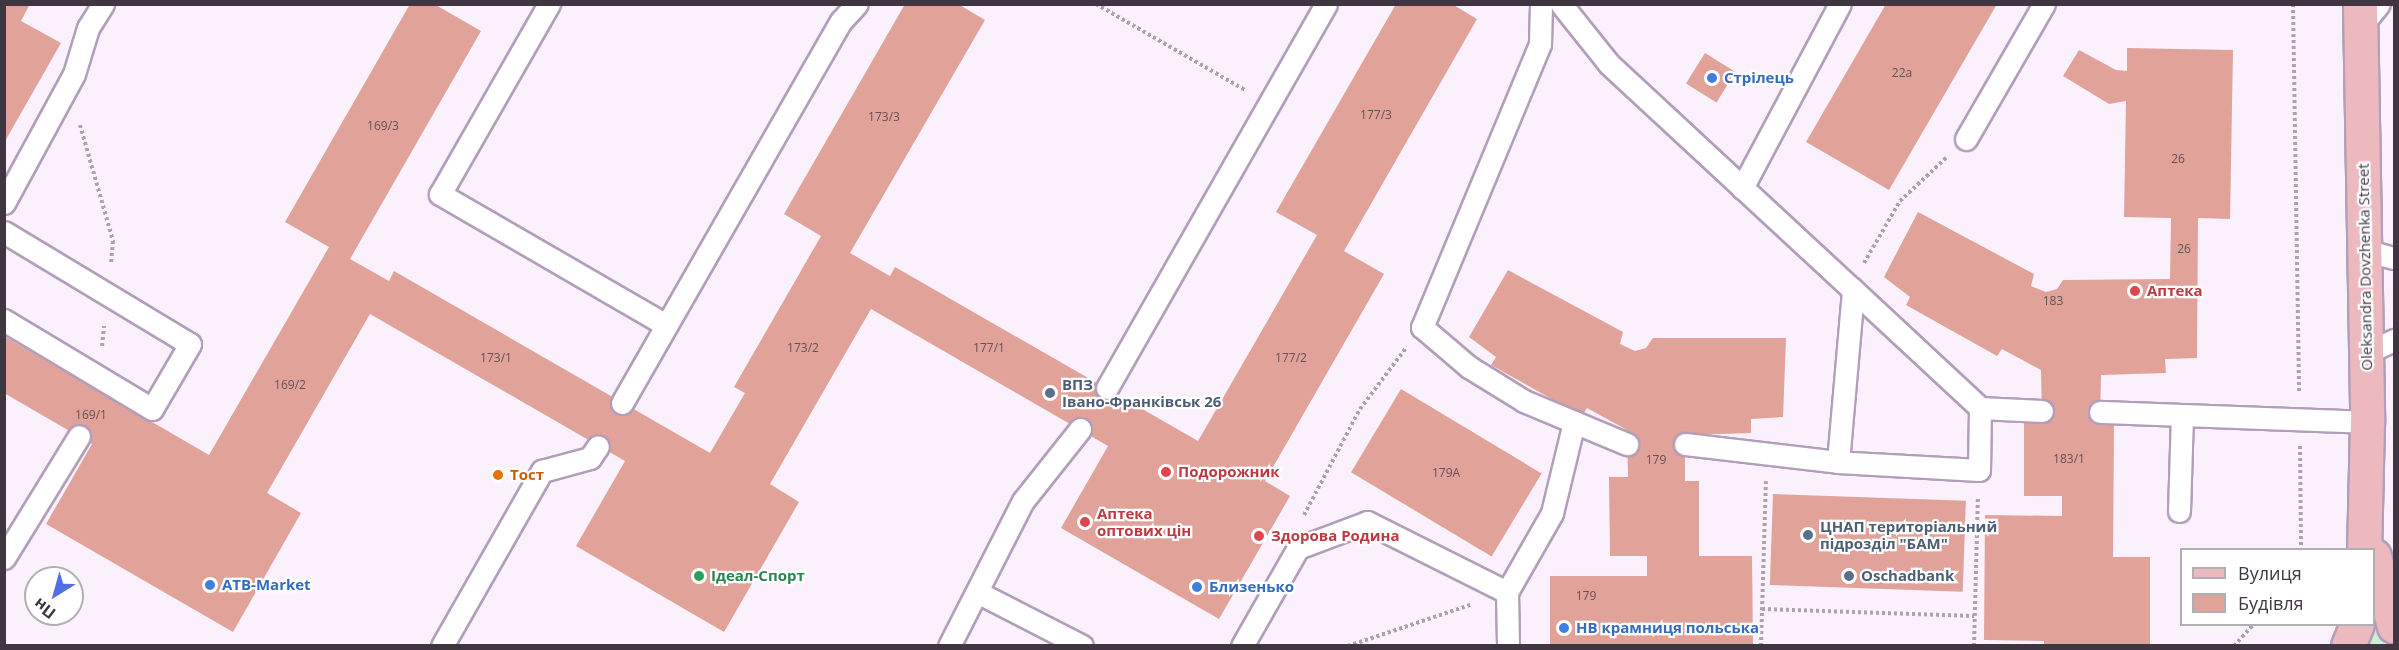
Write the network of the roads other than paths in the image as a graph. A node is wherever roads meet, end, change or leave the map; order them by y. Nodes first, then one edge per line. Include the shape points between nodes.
1 (103, 4) edge
2 (549, 4) edge
3 (857, 4) edge
4 (1326, 4) edge
5 (1541, 4) edge
6 (1562, 4) edge
7 (1840, 4) edge
8 (2044, 4) edge
9 (2367, 12) edge
10 (1966, 139) road end
11 (1742, 188) junction
12 (4, 202) edge
13 (4, 232) edge
14 (2379, 254) edge
15 (1851, 289) junction
16 (4, 320) edge
17 (666, 325) junction
18 (2380, 347) edge
19 (1107, 388) dead end
20 (622, 403) dead end
21 (1980, 408) junction
22 (2042, 411) dead end
23 (2100, 412) dead end
24 (2182, 416) junction
25 (1574, 422) junction
26 (2367, 422) junction
27 (1080, 429) dead end
28 (79, 436) dead end
29 (1627, 444) dead end
30 (1685, 444) dead end
31 (598, 446) dead end
32 (1838, 462) junction
33 (2179, 511) dead end
34 (2369, 546) edge
35 (4, 558) edge
36 (2375, 565) edge
37 (977, 592) junction
38 (1507, 592) junction
39 (2356, 626) edge
40 (2394, 626) edge
41 (442, 645) edge
42 (949, 645) edge
43 (1082, 645) edge
44 (1242, 645) edge
45 (1508, 645) edge
46 (2348, 645) edge

1 - 12 lane via 88,28 68,85
2 - 17 lane via 440,194
3 - 17 lane via 841,21
4 - 19 lane
5 - 25 lane via 1540,44 1422,327 1469,367 1524,401
6 - 11 lane via 1609,64
7 - 11 lane
8 - 10 lane
9 - 14 main road, Oleksandra Dovzhenka Street
11 - 15 lane
13 - 16 lane via 190,344 152,409 103,384
14 - 18 main road, Oleksandra Dovzhenka Street
15 - 21 lane
15 - 32 lane
17 - 20 lane
18 - 26 main road, Oleksandra Dovzhenka Street
21 - 22 lane
21 - 32 lane via 1978,470
23 - 24 lane
24 - 26 lane
24 - 33 lane
25 - 29 lane
25 - 38 lane via 1552,513
26 - 34 main road, Oleksandra Dovzhenka Street
27 - 37 lane via 1023,501
28 - 35 lane
30 - 32 lane
31 - 41 lane via 590,458 542,471
36 - 40 main road, Oleksandra Dovzhenka Street
37 - 42 lane
37 - 43 lane
38 - 44 lane via 1367,522 1298,548
38 - 45 lane
39 - 46 main road

